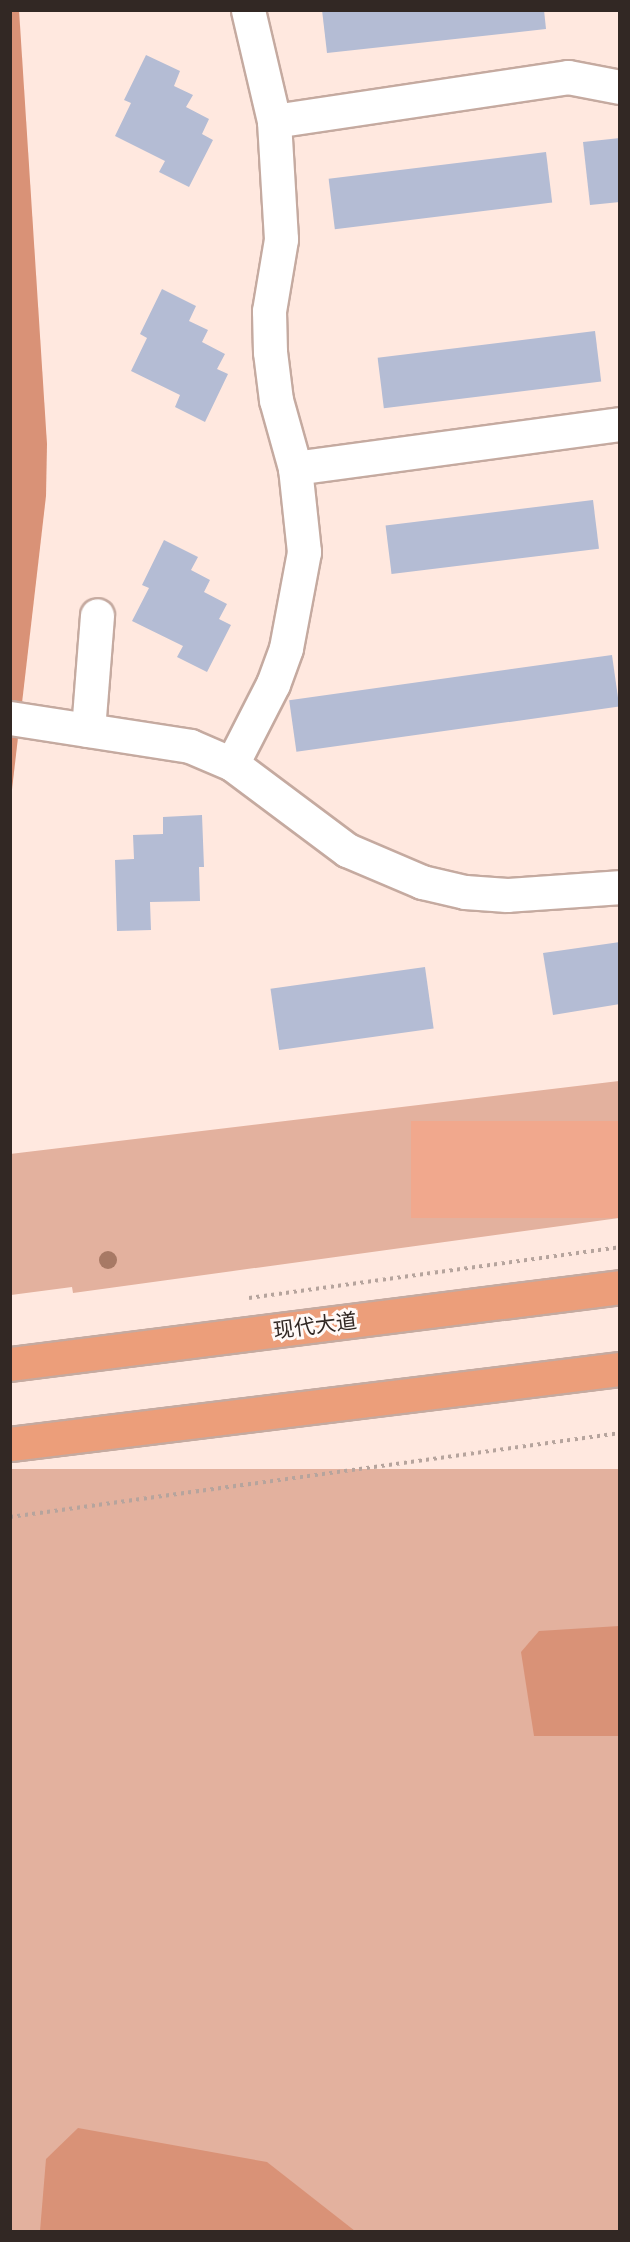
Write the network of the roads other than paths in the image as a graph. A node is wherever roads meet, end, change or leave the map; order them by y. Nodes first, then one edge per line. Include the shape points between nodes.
1 (248, 10) edge
2 (620, 87) edge
3 (274, 121) junction
4 (620, 424) edge
5 (295, 468) junction
6 (97, 615) dead end
7 (10, 718) edge
8 (88, 730) junction
9 (232, 764) junction
10 (620, 887) edge
11 (620, 1287) edge
12 (10, 1364) edge
13 (620, 1369) edge
14 (10, 1444) edge

1 - 3 street
2 - 3 street via 568,77
3 - 5 street via 281,239 269,310 270,352 276,400
4 - 5 street
5 - 9 street via 304,552 296,606 273,684
6 - 8 street
7 - 8 street
8 - 9 street via 190,746
9 - 10 street via 347,850 422,882 465,892 507,895
11 - 12 main road, 现代大道
13 - 14 main road

